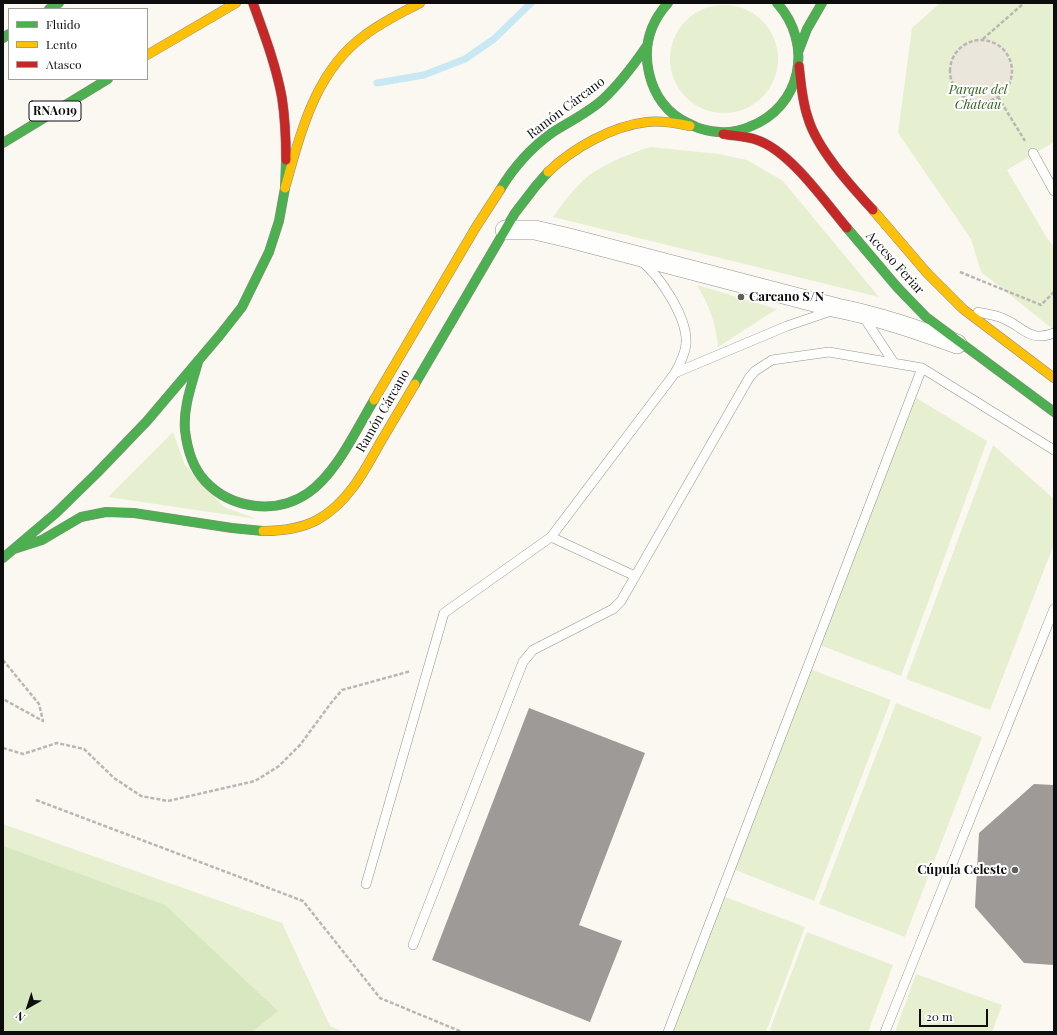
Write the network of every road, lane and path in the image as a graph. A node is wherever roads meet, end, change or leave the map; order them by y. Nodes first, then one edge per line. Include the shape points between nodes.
1 (236, 3) edge
2 (253, 3) edge
3 (420, 3) edge
4 (668, 3) edge
5 (777, 3) edge
6 (822, 3) edge
7 (1024, 3) edge
8 (983, 39) junction
9 (646, 47) junction
10 (799, 50) junction
11 (148, 54) edge
12 (799, 66) junction
13 (106, 80) edge
14 (998, 97) junction
15 (690, 126) junction
16 (723, 134) junction
17 (3, 143) edge
18 (1033, 153) joint
19 (285, 188) junction
20 (1054, 191) edge
21 (506, 230) junction
22 (634, 255) junction
23 (837, 308) junction
24 (963, 310) junction
25 (861, 313) junction
26 (1054, 333) edge
27 (970, 349) junction
28 (198, 362) junction
29 (894, 363) junction
30 (922, 368) junction
31 (675, 373) junction
32 (1054, 378) edge
33 (1054, 412) edge
34 (1054, 450) edge
35 (551, 537) junction
36 (13, 550) junction
37 (3, 558) edge
38 (635, 576) junction
39 (1054, 609) edge
40 (3, 660) edge
41 (430, 665) junction
42 (3, 699) edge
43 (3, 748) edge
44 (36, 800) dead end
45 (366, 884) dead end
46 (413, 945) dead end
47 (462, 1032) edge
48 (668, 1032) edge
49 (885, 1032) edge

1 - 11 main road
2 - 19 main road via 271,53 282,98 286,142
3 - 19 main road via 358,40 334,64 309,108
4 - 9 main road via 656,19
5 - 10 main road via 789,17 796,33
6 - 10 main road via 807,29
7 - 8 path
8 - 14 path via 1001,46 1012,63 1010,82
8 - 14 path via 971,40 953,55 950,79 964,97 975,102 987,102
9 - 15 main road via 651,85 660,101
9 - 28 main road, Ramón Cárcano via 612,91 584,114 539,143 508,179 476,227 331,472 313,490 290,502 263,508 231,499 206,482 197,469 186,438 188,400
10 - 12 main road
12 - 16 main road via 795,84 774,114 742,131
12 - 24 main road, Acceso Feriar via 808,119 829,158 881,222
13 - 17 main road, RNA019
14 - 18 path
15 - 16 main road, Acceso Feriar
15 - 21 main road, Ramón Cárcano via 647,122 595,138 579,147 552,167 540,180 515,213
16 - 27 main road, Acceso Feriar via 757,141 773,148 789,161 897,287 926,316
18 - 20 lane
19 - 28 main road via 279,221 258,278 242,307
21 - 22 street via 535,230
21 - 36 main road, Ramón Cárcano via 364,471 342,501 318,520 291,530 267,532 147,514 106,512 85,515 45,539
22 - 23 street
22 - 31 lane via 647,265 667,291 685,330 686,344
23 - 25 street
23 - 31 lane
24 - 26 lane via 1002,318 1032,335 1044,337
24 - 32 main road, Acceso Feriar
25 - 27 street via 919,330
25 - 29 lane
27 - 33 main road, Acceso Feriar
28 - 36 main road via 97,474
29 - 30 lane
29 - 38 lane via 829,352 772,360 755,371
30 - 34 lane
30 - 48 lane
31 - 35 lane
35 - 38 lane
35 - 41 lane via 444,613
36 - 37 main road
38 - 46 lane via 621,601 613,609 533,650 524,662
39 - 49 lane
40 - 42 path via 39,704 43,721
41 - 43 path via 342,690 300,745 279,766 255,781 168,801 141,796 114,778 84,748 57,743 23,754
41 - 45 lane
44 - 47 path via 303,901 380,998

